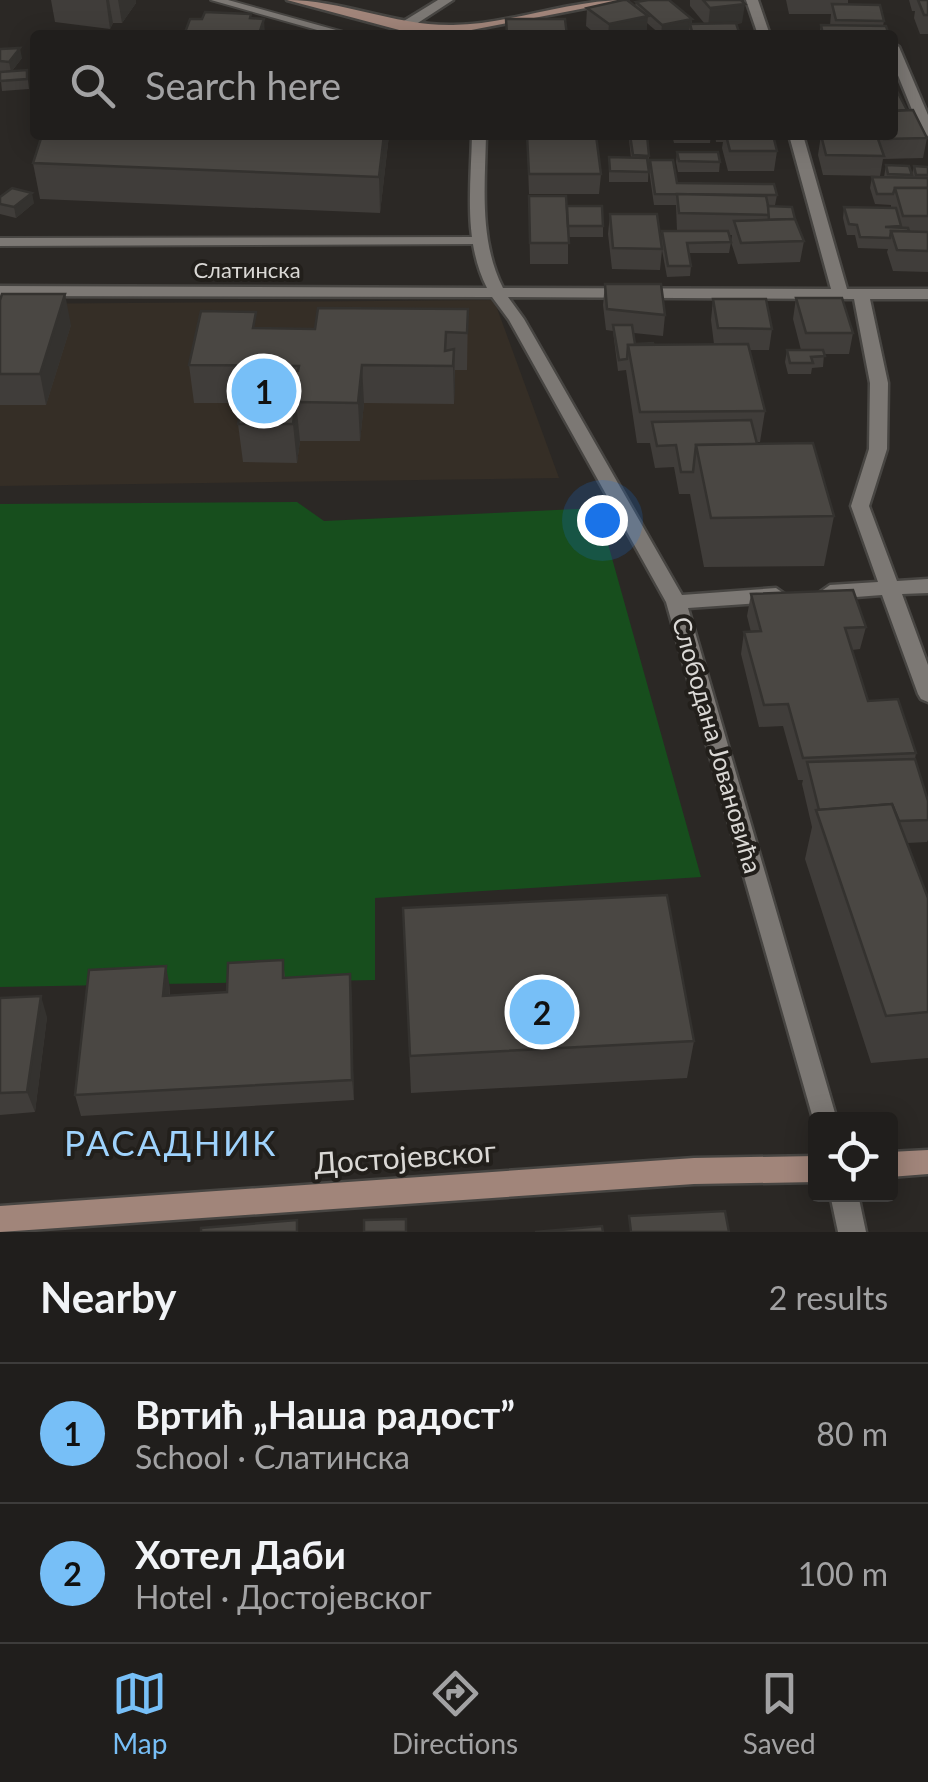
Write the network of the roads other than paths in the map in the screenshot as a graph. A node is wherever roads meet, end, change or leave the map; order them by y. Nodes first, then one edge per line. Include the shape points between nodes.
1 (216, 0) edge
2 (293, 0) edge
3 (447, 0) edge
4 (621, 0) edge
5 (752, 0) edge
6 (404, 27) junction
7 (329, 30) edge
8 (436, 30) edge
9 (467, 30) edge
10 (762, 30) edge
11 (898, 59) edge
12 (928, 132) edge
13 (479, 140) edge
14 (797, 140) edge
15 (478, 241) junction
16 (0, 242) edge
17 (0, 291) edge
18 (493, 294) junction
19 (840, 294) junction
20 (862, 294) junction
21 (928, 294) edge
22 (928, 586) edge
23 (891, 588) junction
24 (676, 602) junction
25 (928, 694) edge
26 (822, 1112) edge
27 (928, 1162) edge
28 (898, 1164) edge
29 (808, 1169) edge
30 (846, 1202) edge
31 (0, 1219) edge
32 (852, 1232) edge

1 - 7 lane
2 - 6 street
3 - 6 street
4 - 9 street
5 - 10 street
6 - 8 street
11 - 12 street
13 - 15 street
14 - 19 street
15 - 16 lane
15 - 18 street
17 - 18 street, Слатинска
18 - 19 street, Слатинска
18 - 24 street, Слободана Јовановића via 516,319
19 - 20 street, Слатинска
20 - 21 street, Слатинска
20 - 23 street via 880,383 878,449 860,506
22 - 23 street
23 - 24 street
23 - 25 street
24 - 26 street, Слободана Јовановића
27 - 28 street
29 - 31 street, Достојевског via 694,1171
30 - 32 street

